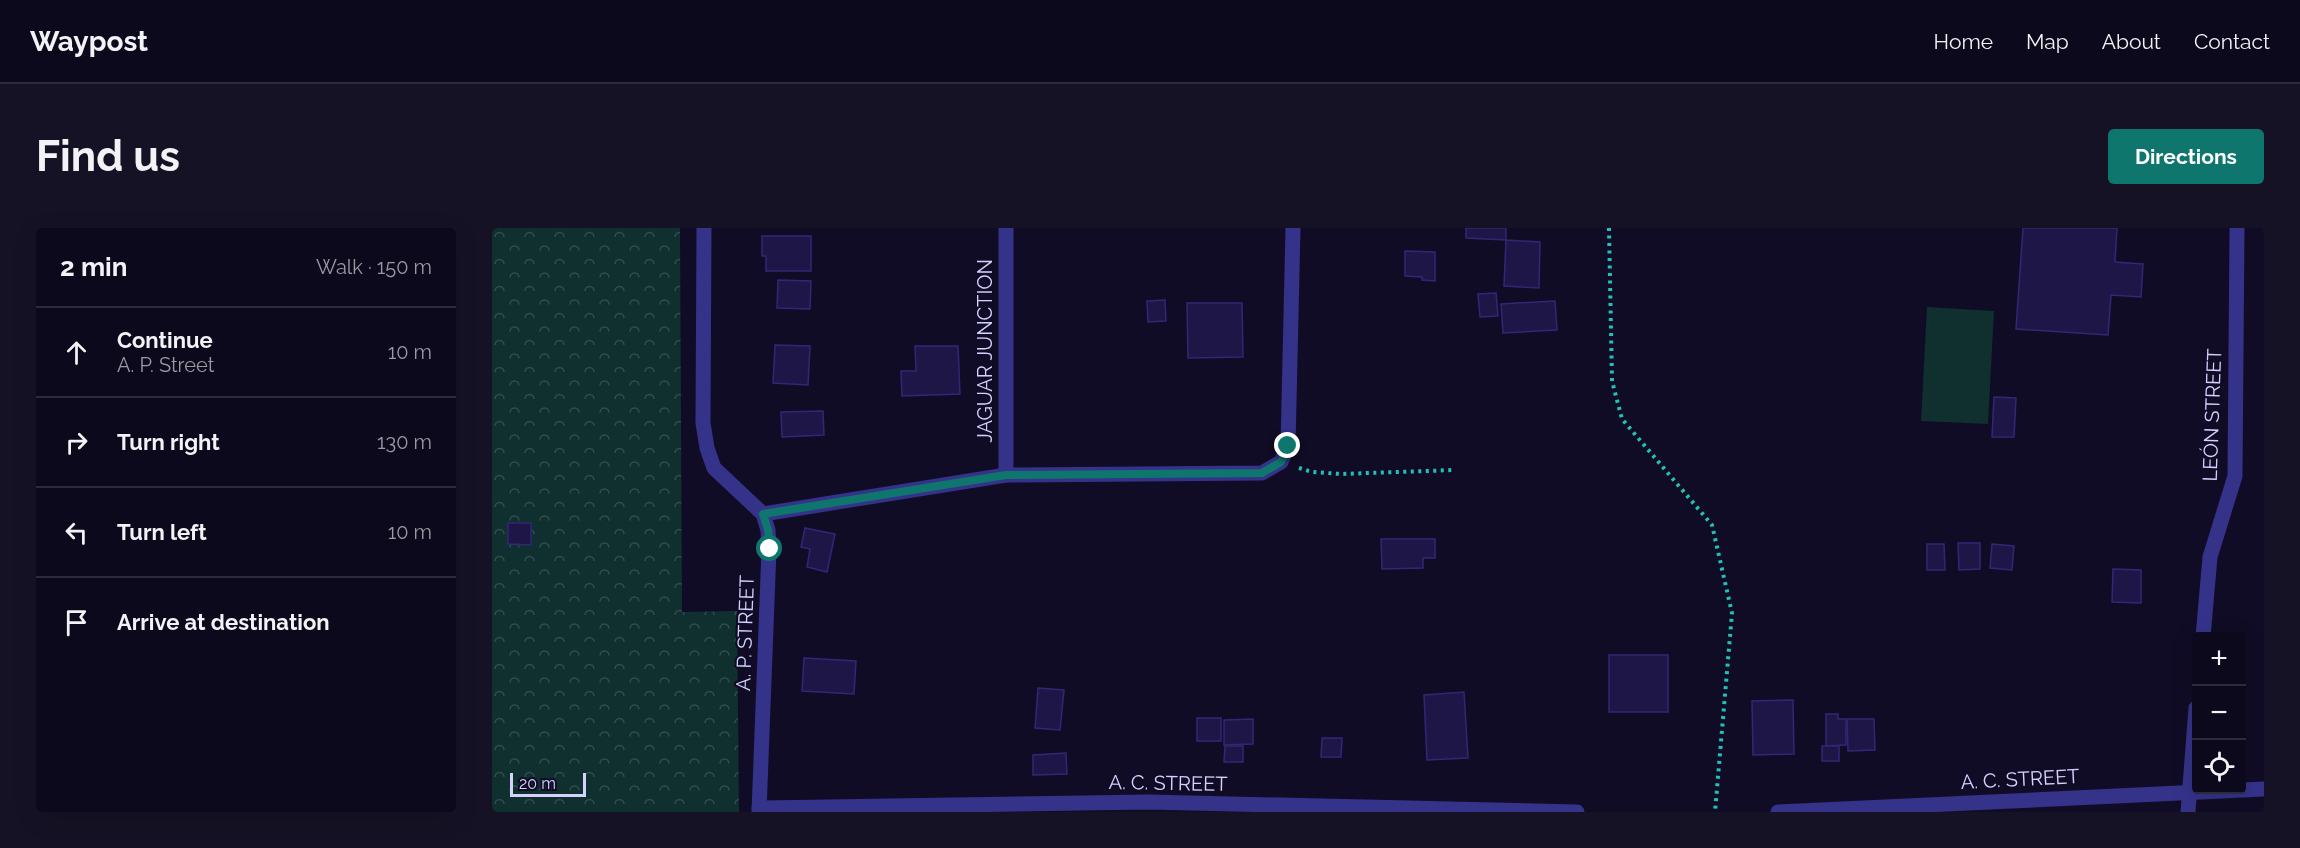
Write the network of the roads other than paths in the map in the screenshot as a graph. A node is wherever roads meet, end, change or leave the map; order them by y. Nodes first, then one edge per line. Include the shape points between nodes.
1 (704, 228) edge
2 (1006, 228) edge
3 (1293, 228) edge
4 (2237, 228) edge
5 (1006, 475) junction
6 (763, 514) junction
7 (2203, 632) edge
8 (2193, 740) edge
9 (2264, 789) edge
10 (2189, 792) junction
11 (1148, 807) edge
12 (759, 810) edge
13 (1577, 812) edge
14 (1778, 812) edge
15 (2188, 812) edge

1 - 6 street via 703,423 707,448 714,468
2 - 5 street, JAGUAR JUNCTION
3 - 5 street via 1288,446 1281,462 1262,473
4 - 7 street, LEÓN STREET via 2235,476 2210,557
5 - 6 street
6 - 12 street, A. P. STREET via 770,549
8 - 10 street
9 - 10 street, A. C. STREET
10 - 14 street, A. C. STREET
10 - 15 street
11 - 12 street, A. C. STREET
11 - 13 street, A. C. STREET

